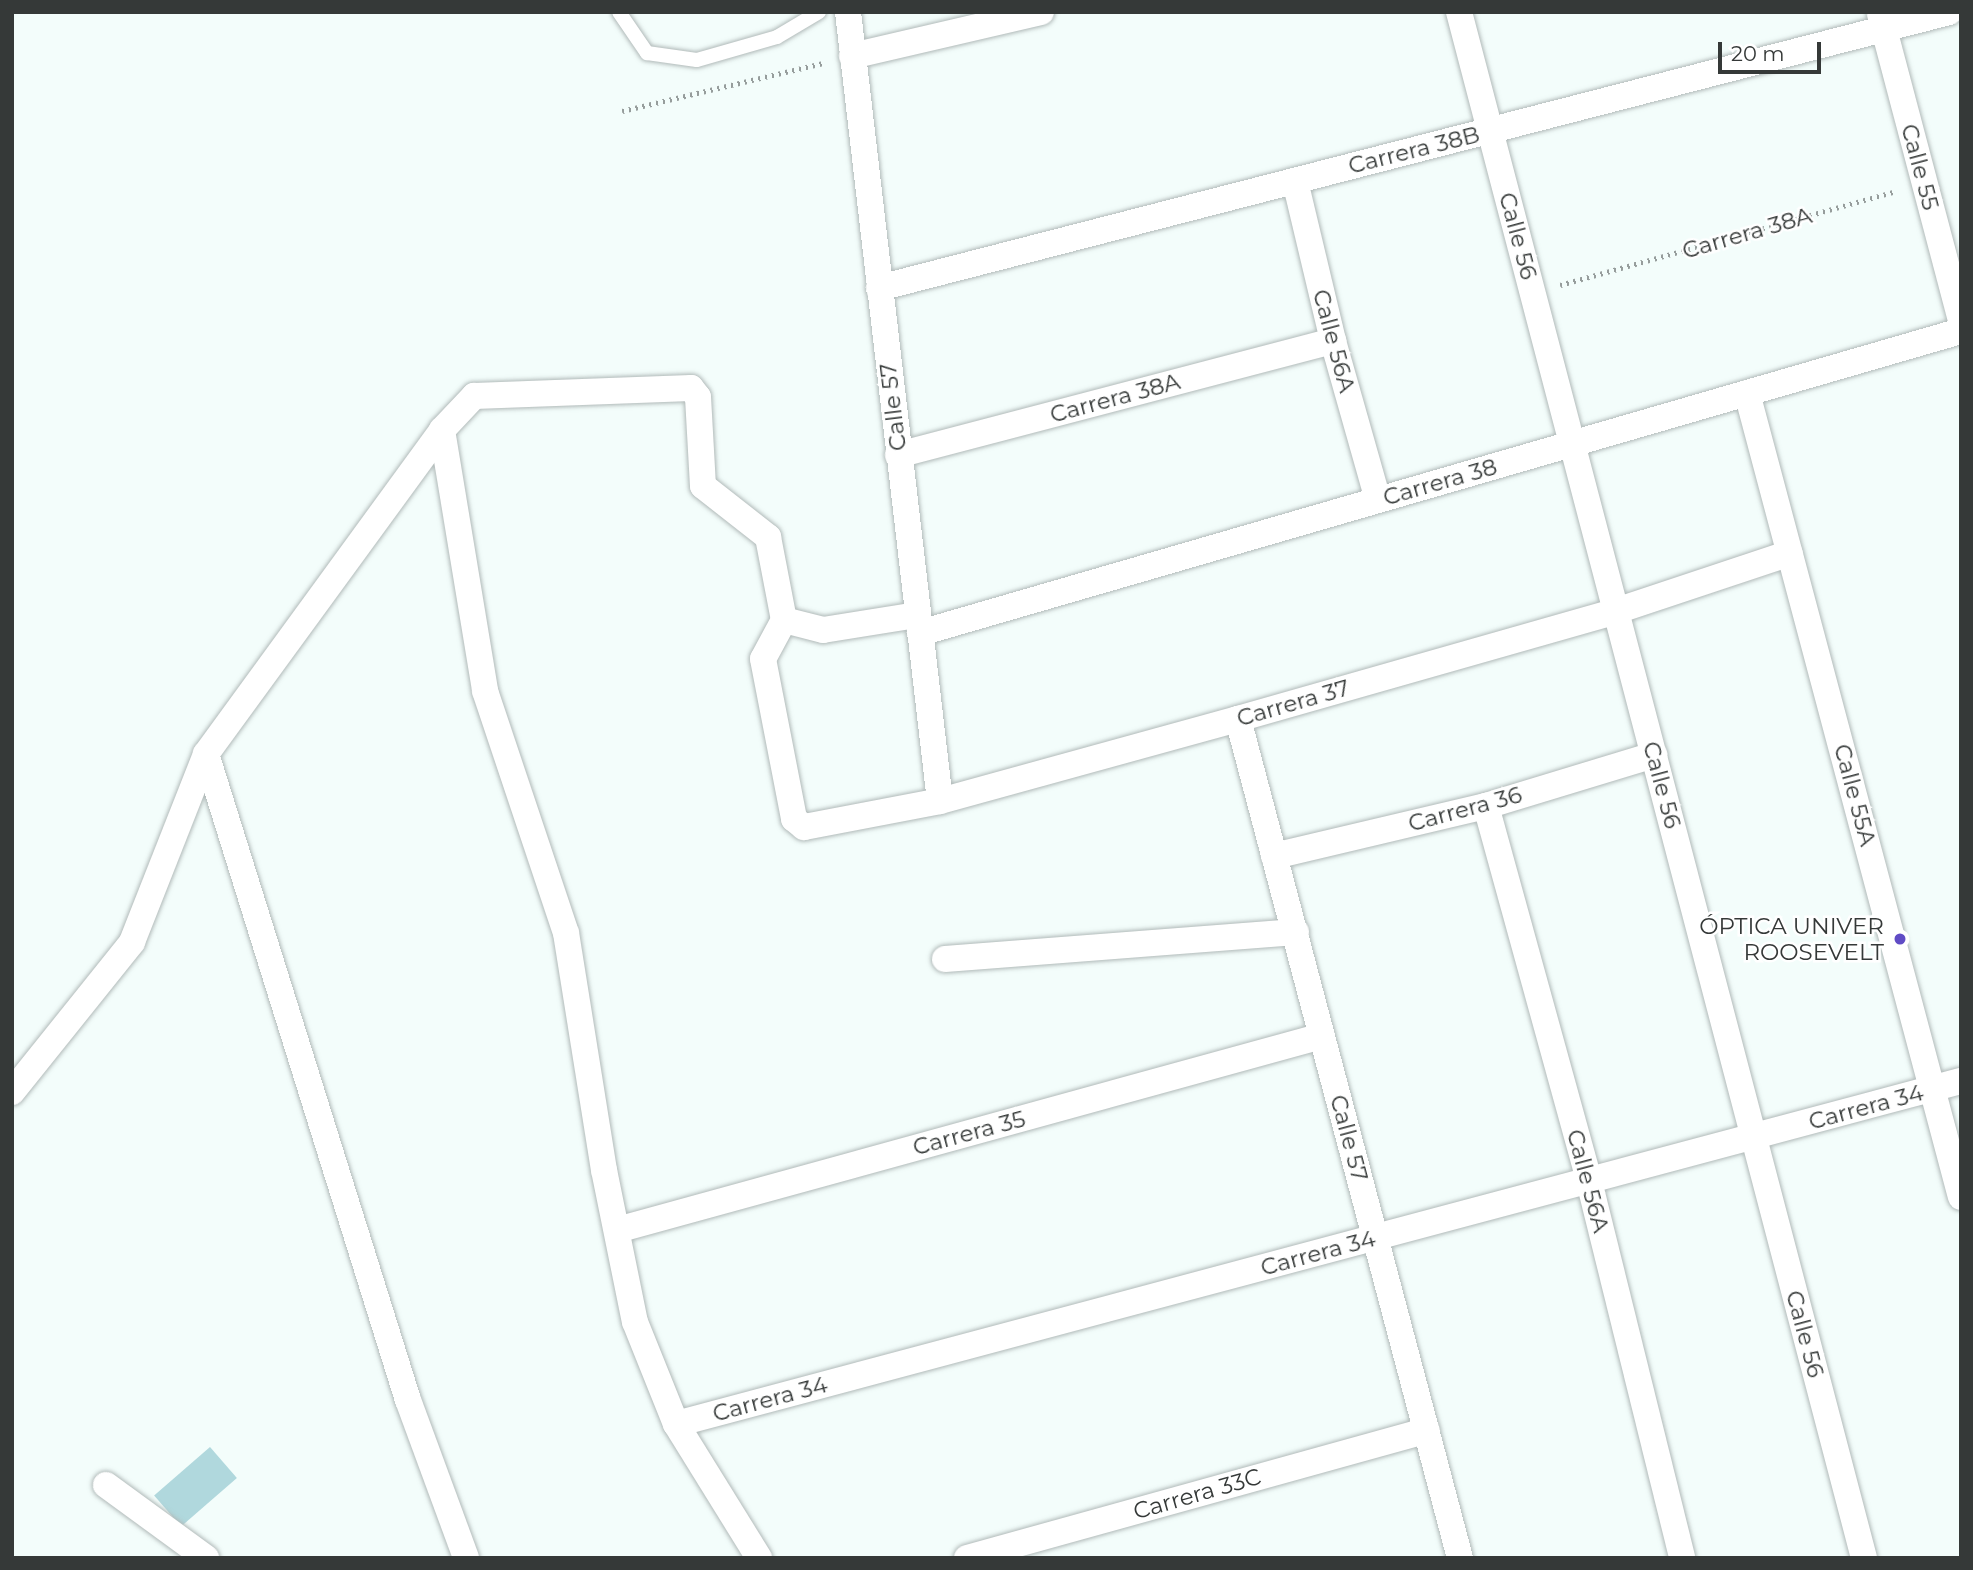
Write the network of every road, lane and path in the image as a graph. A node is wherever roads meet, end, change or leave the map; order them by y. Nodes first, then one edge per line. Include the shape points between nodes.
1 (619, 12) edge
2 (820, 12) edge
3 (848, 12) edge
4 (1041, 12) edge
5 (1459, 12) edge
6 (1950, 12) edge
7 (1882, 21) edge
8 (852, 57) junction
9 (622, 111) dead end
10 (1490, 131) junction
11 (1295, 181) junction
12 (1925, 183) junction
13 (879, 288) junction
14 (1533, 292) junction
15 (1961, 321) edge
16 (1961, 331) edge
17 (1333, 341) junction
18 (1747, 393) junction
19 (442, 430) junction
20 (1572, 443) junction
21 (898, 455) junction
22 (1378, 500) junction
23 (1790, 554) junction
24 (1616, 611) junction
25 (784, 620) junction
26 (918, 624) junction
27 (1238, 719) junction
28 (206, 754) junction
29 (1654, 755) junction
30 (940, 801) junction
31 (1486, 806) junction
32 (1274, 856) junction
33 (1296, 932) junction
34 (945, 959) dead end
35 (1322, 1036) junction
36 (1961, 1081) edge
37 (1933, 1088) junction
38 (12, 1093) edge
39 (1754, 1137) junction
40 (1589, 1181) junction
41 (1961, 1197) edge
42 (617, 1230) junction
43 (1376, 1238) junction
44 (676, 1424) junction
45 (1427, 1430) junction
46 (106, 1485) dead end
47 (206, 1558) edge
48 (466, 1558) edge
49 (759, 1558) edge
50 (967, 1558) edge
51 (1460, 1558) edge
52 (1682, 1558) edge
53 (1864, 1558) edge

1 - 2 lane via 647,53 697,60 777,37
3 - 8 street, Calle 57
4 - 8 street
5 - 10 street, Calle 56
6 - 7 street, Carrera 38B
7 - 10 street, Carrera 38B
7 - 12 street, Calle 55
8 - 9 path
8 - 13 street, Calle 57
10 - 11 street, Carrera 38B
10 - 14 street, Calle 56
11 - 13 street, Carrera 38B
11 - 17 street, Calle 56A
12 - 14 path, Carrera 38A
12 - 15 street, Calle 55
13 - 21 street, Calle 57
14 - 20 street, Calle 56
16 - 18 street, Carrera 38
17 - 21 street, Carrera 38A
17 - 22 street, Calle 56A
18 - 20 street, Carrera 38
18 - 23 street, Calle 55A
19 - 25 street via 474,396 691,388 698,397 700,479 712,497 768,537
19 - 28 street
19 - 42 street via 485,691 566,933
20 - 22 street, Carrera 38
20 - 24 street, Calle 56
21 - 26 street, Calle 57
22 - 26 street, Carrera 38
23 - 24 street, Carrera 37
23 - 37 street, Calle 55A
24 - 27 street, Carrera 37
24 - 29 street, Calle 56
25 - 26 street, Carrera 38 via 823,630
25 - 30 street, Carrera 37 via 763,659 794,819 804,827
26 - 30 street, Calle 57
27 - 30 street, Carrera 37
27 - 32 street, Calle 57
28 - 38 street via 132,942
28 - 48 street via 408,1400
29 - 31 street, Carrera 36
29 - 39 street, Calle 56
31 - 32 street, Carrera 36
31 - 40 street, Calle 56A
32 - 33 street, Calle 57
33 - 34 street
33 - 35 street, Calle 57
35 - 42 street, Carrera 35
35 - 43 street, Calle 57
36 - 37 street, Carrera 34
37 - 39 street, Carrera 34
37 - 41 street, Calle 55A
39 - 40 street, Carrera 34
39 - 53 street, Calle 56
40 - 43 street, Carrera 34
40 - 52 street, Calle 56A
42 - 44 street via 635,1322
43 - 44 street, Carrera 34
43 - 45 street, Calle 57
44 - 49 street
45 - 50 street, Carrera 33C
45 - 51 street, Calle 57
46 - 47 street

